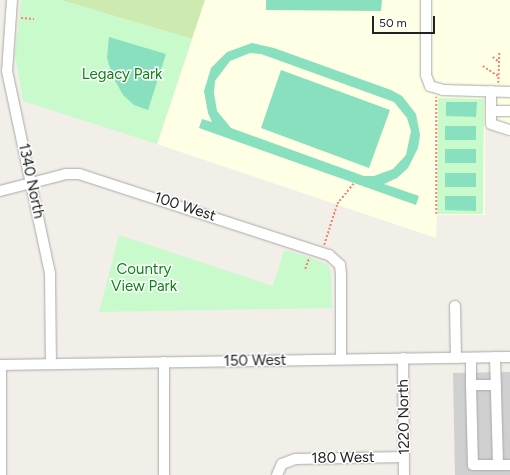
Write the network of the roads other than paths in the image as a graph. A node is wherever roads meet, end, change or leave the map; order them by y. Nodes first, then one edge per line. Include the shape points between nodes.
1 (12, 0) edge
2 (426, 0) edge
3 (4, 71) edge
4 (495, 88) junction
5 (510, 92) edge
6 (491, 111) junction
7 (510, 111) edge
8 (510, 130) edge
9 (31, 183) junction
10 (0, 191) edge
11 (455, 306) dead end
12 (495, 357) junction
13 (510, 357) edge
14 (403, 358) junction
15 (456, 358) junction
16 (471, 358) junction
17 (341, 359) junction
18 (164, 362) junction
19 (51, 363) junction
20 (0, 365) edge
21 (471, 385) junction
22 (496, 385) junction
23 (404, 457) junction
24 (498, 465) junction
25 (510, 465) edge
26 (1, 475) edge
27 (164, 475) edge
28 (277, 475) edge
29 (404, 475) edge

1 - 3 street, 1340 North
2 - 4 street via 426,75 430,86 443,90
3 - 9 street, 1340 North
4 - 5 street
4 - 6 street
6 - 7 street
6 - 8 street via 491,124
9 - 10 street, 100 West
9 - 17 street, 100 West via 66,174 87,176 336,259 341,275
9 - 19 street, 1340 North via 52,289
11 - 15 street
12 - 13 street, 150 West
12 - 16 street, 150 West
12 - 22 street
14 - 15 street, 150 West
14 - 17 street, 150 West
14 - 23 street, 1220 North
15 - 16 street, 150 West
16 - 21 street
17 - 18 street, 150 West
18 - 19 street, 150 West
18 - 27 street
19 - 20 street, 150 West
20 - 26 street
21 - 22 street
21 - 24 street via 474,465
22 - 24 street
23 - 28 street, 180 West via 295,459 282,464
23 - 29 street, 1220 North
24 - 25 street

